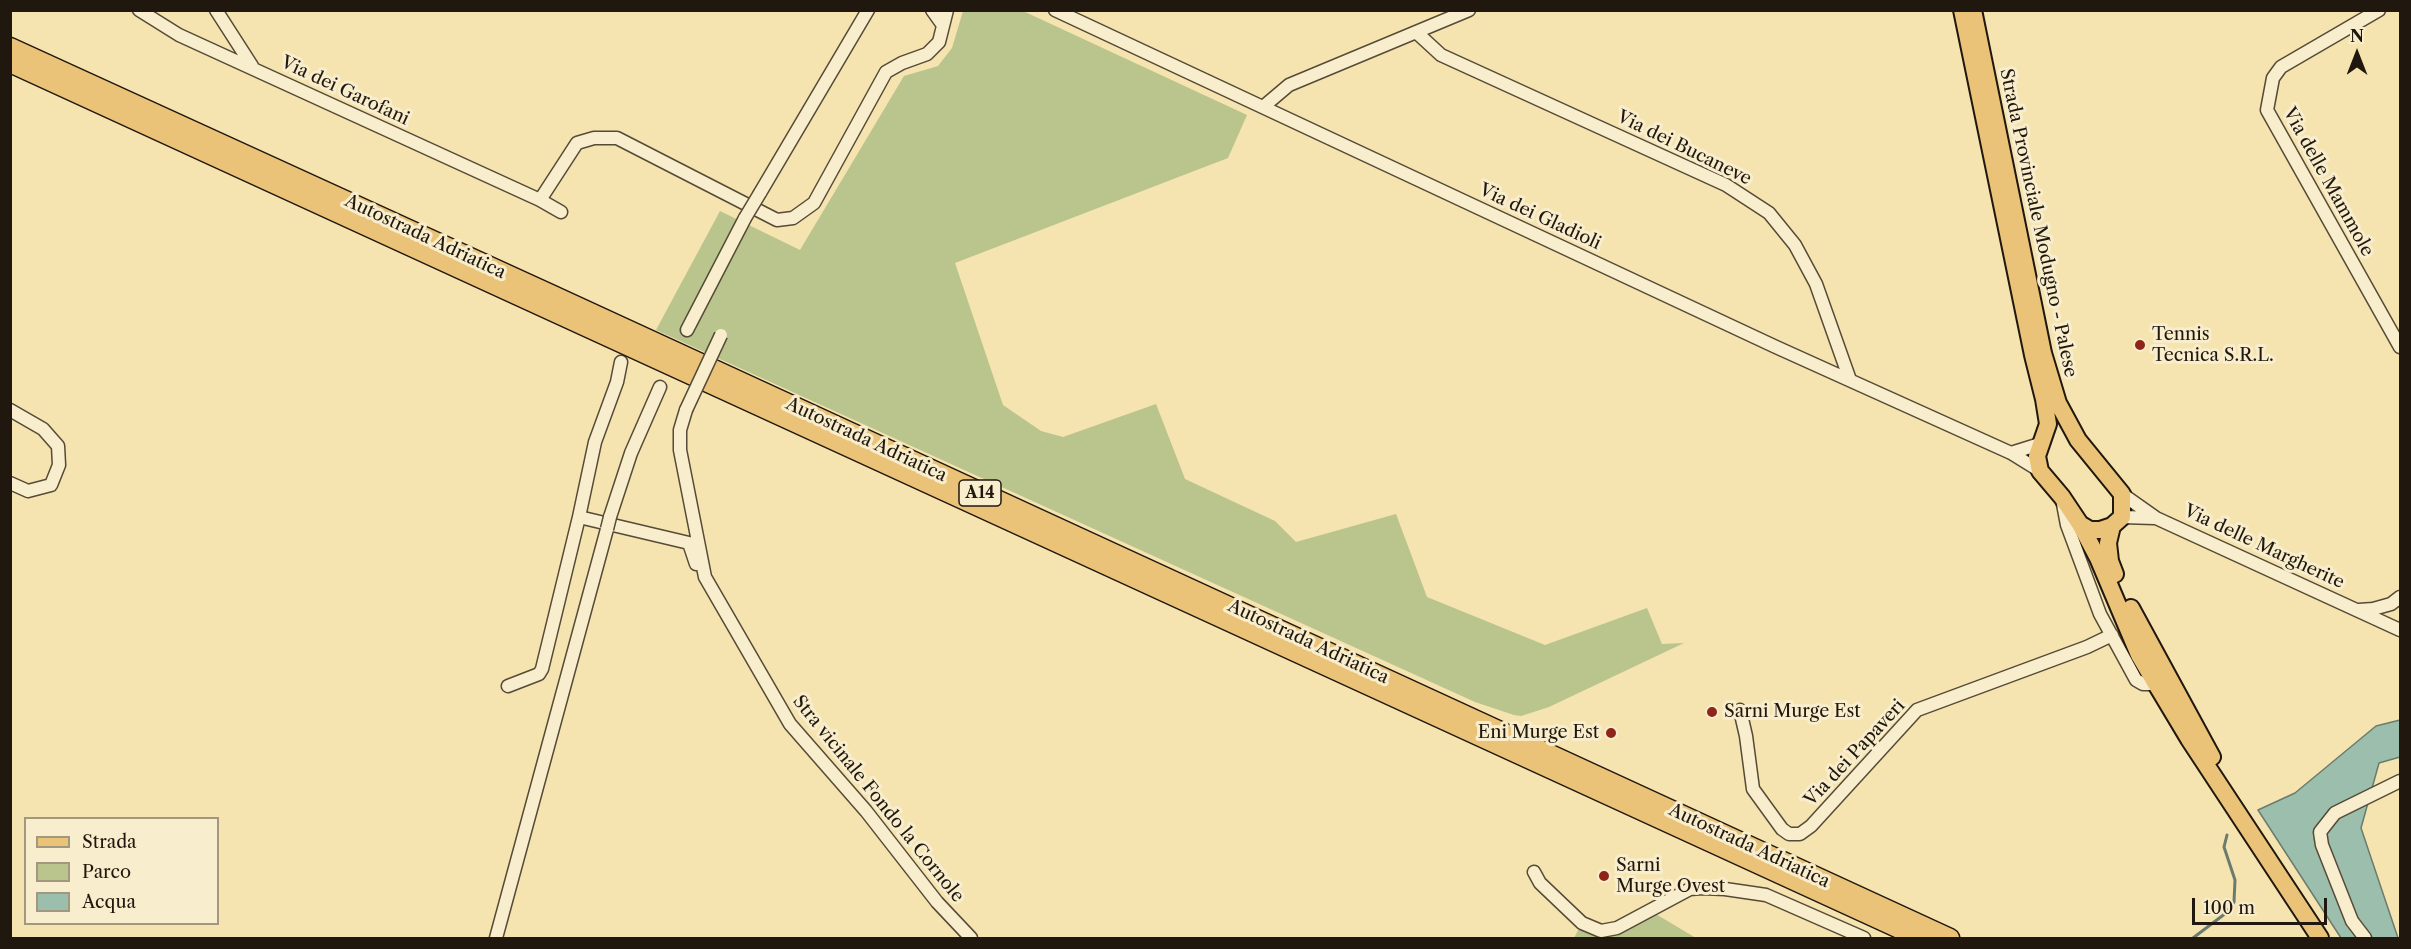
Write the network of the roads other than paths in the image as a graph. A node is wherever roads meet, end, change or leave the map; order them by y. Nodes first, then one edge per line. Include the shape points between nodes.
1 (139, 10) edge
2 (216, 10) edge
3 (868, 10) edge
4 (932, 10) edge
5 (947, 10) edge
6 (1055, 10) edge
7 (1469, 10) edge
8 (1962, 10) edge
9 (1973, 10) edge
10 (2379, 10) edge
11 (942, 24) junction
12 (1416, 32) junction
13 (10, 48) edge
14 (10, 63) edge
15 (252, 67) junction
16 (1263, 107) junction
17 (540, 200) junction
18 (561, 212) dead end
19 (687, 330) dead end
20 (721, 335) dead end
21 (2400, 347) edge
22 (621, 362) dead end
23 (1850, 380) junction
24 (660, 387) dead end
25 (10, 410) edge
26 (2078, 440) junction
27 (2043, 443) junction
28 (2011, 453) junction
29 (2040, 471) junction
30 (10, 483) edge
31 (2122, 494) junction
32 (2062, 497) junction
33 (579, 517) junction
34 (2156, 518) junction
35 (2117, 522) junction
36 (2079, 524) junction
37 (705, 577) junction
38 (2400, 597) edge
39 (2358, 610) junction
40 (2400, 630) edge
41 (2112, 635) junction
42 (2156, 684) junction
43 (508, 686) dead end
44 (1740, 710) dead end
45 (2400, 781) edge
46 (1534, 872) dead end
47 (496, 939) edge
48 (971, 939) edge
49 (1864, 939) edge
50 (1919, 939) edge
51 (1950, 939) edge
52 (2320, 939) edge
53 (2330, 939) edge
54 (2366, 939) edge

1 - 15 street, Via dei Garofani via 179,35
2 - 15 street
3 - 19 street, bridge via 745,218
4 - 11 street
5 - 11 street
6 - 16 street, Via dei Gladioli
7 - 12 street
8 - 27 main road, Strada Provinciale Modugno - Palese via 2044,399 2048,424
9 - 26 main road, Strada Provinciale Modugno - Palese via 2043,353 2058,404
10 - 21 street, Via delle Mammole via 2281,67 2273,78 2267,110
11 - 17 street via 939,42 927,54 886,72 814,203 793,218 777,220 617,138 577,143
12 - 16 street via 1289,85
12 - 23 street, Via dei Bucaneve via 1441,55 1726,185 1769,213 1795,245 1816,284
13 - 51 highway, Autostrada Adriatica / A14
14 - 50 highway, Autostrada Adriatica / A14
15 - 17 street, Via dei Garofani
16 - 23 street, Via dei Gladioli
17 - 18 street, Via dei Garofani
20 - 37 street, Stra vicinale Fondo la Cornole, bridge via 680,430 680,450
22 - 33 street via 595,442
23 - 28 street, Via dei Gladioli
24 - 47 street via 631,453 609,523
25 - 30 street via 43,429 58,446 59,465 51,485 28,491
26 - 27 main road via 2060,435
26 - 31 main road, Strada Provinciale Modugno - Palese
27 - 28 street
27 - 29 main road, Strada Provinciale Modugno - Palese via 2037,456
28 - 29 street, Via dei Gladioli
29 - 32 main road
31 - 34 street
31 - 35 main road
32 - 36 main road
32 - 41 street via 2075,548
33 - 37 street via 689,543 701,578
33 - 43 street via 542,669 539,674
34 - 35 street
34 - 39 street, Via delle Margherite
35 - 36 main road via 2090,530
35 - 53 main road via 2108,543 2110,561 2138,625 2223,776
36 - 42 main road
37 - 48 street, Stra vicinale Fondo la Cornole via 789,724
38 - 39 street via 2382,607
39 - 40 street, Via delle Margherite
41 - 42 street via 2136,680
41 - 44 street, Via dei Papaveri via 1917,710 1800,834 1782,829 1753,789
42 - 52 main road
45 - 54 street via 2335,813 2319,832 2352,921
46 - 49 street via 1540,883 1582,924 1600,932 1617,928 1690,888 1725,888 1766,895

